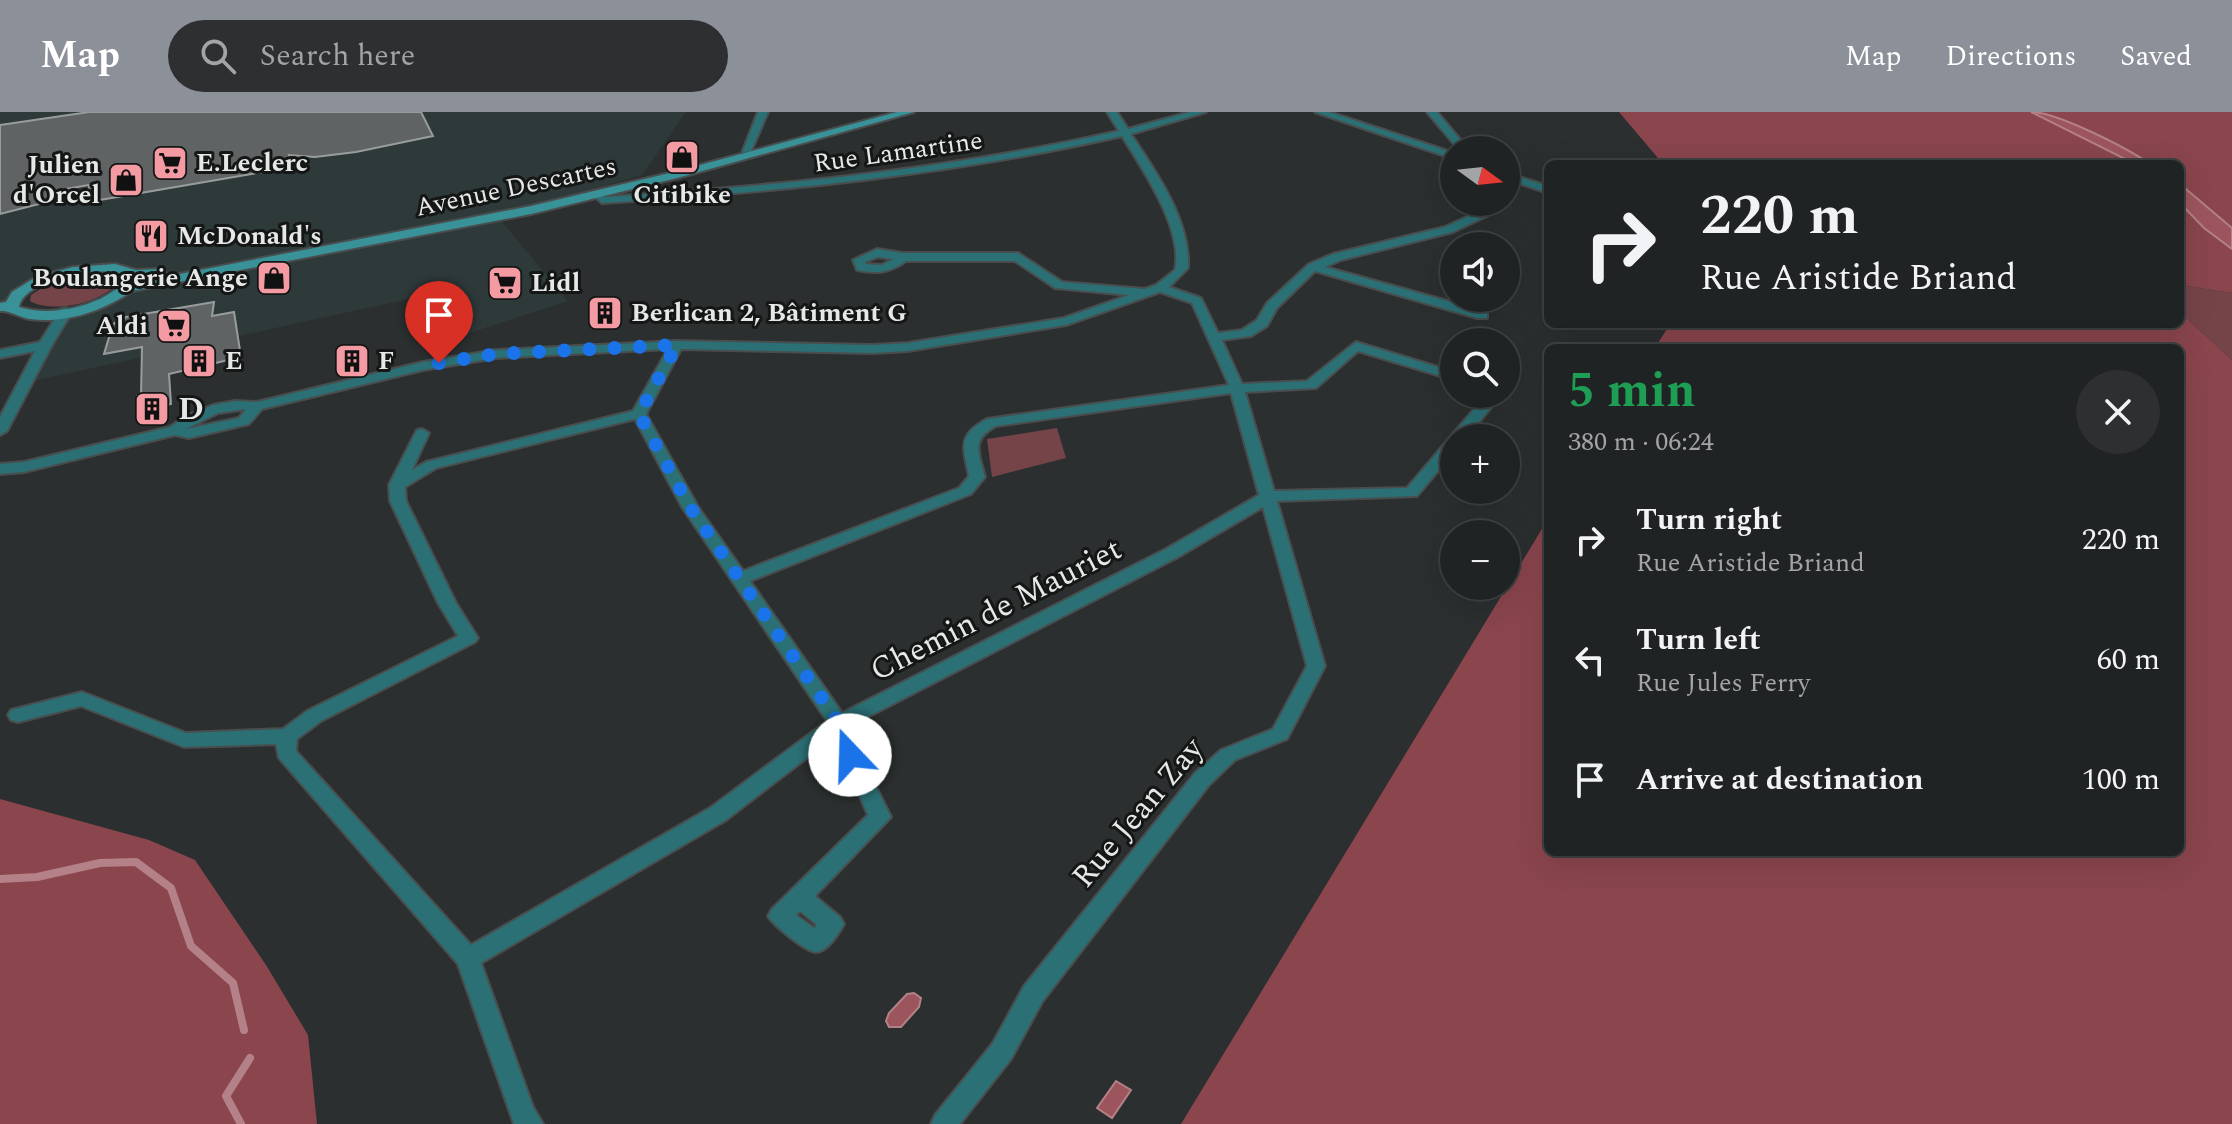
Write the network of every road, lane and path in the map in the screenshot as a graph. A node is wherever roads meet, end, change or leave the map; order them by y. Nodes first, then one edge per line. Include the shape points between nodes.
1 (763, 112) edge
2 (892, 112) edge
3 (909, 112) edge
4 (1201, 112) edge
5 (1320, 112) edge
6 (1432, 112) edge
7 (1114, 116) edge
8 (1158, 125) junction
9 (1127, 134) junction
10 (1452, 136) edge
11 (746, 151) junction
12 (1440, 151) edge
13 (1520, 181) edge
14 (1544, 189) edge
15 (598, 195) junction
16 (1478, 216) edge
17 (903, 257) dead end
18 (1313, 267) junction
19 (130, 281) junction
20 (1154, 290) junction
21 (5, 306) edge
22 (66, 312) junction
23 (1482, 315) dead end
24 (1216, 337) junction
25 (45, 345) junction
26 (677, 345) junction
27 (0, 354) edge
28 (1440, 372) edge
29 (1237, 388) junction
30 (1483, 408) edge
31 (639, 414) junction
32 (1470, 424) edge
33 (2, 425) edge
34 (422, 433) dead end
35 (1440, 459) edge
36 (0, 469) edge
37 (397, 485) junction
38 (1269, 496) junction
39 (741, 578) junction
40 (18, 715) dead end
41 (839, 723) junction
42 (287, 736) junction
43 (800, 897) dead end
44 (468, 959) junction
45 (530, 1124) edge
46 (944, 1124) edge

1 - 11 street
2 - 11 main road, Avenue Descartes
3 - 15 main road, Avenue Descartes
4 - 8 street, Rue Lamartine
5 - 12 street
6 - 10 street
7 - 8 street
7 - 9 street
8 - 9 street, Rue Lamartine
9 - 15 street, Rue Lamartine via 1006,159 852,181 602,200
9 - 20 street via 1177,224 1184,256 1181,271
11 - 19 main road, Avenue Descartes via 568,196
13 - 14 street
15 - 19 main road, Avenue Descartes via 397,238
16 - 18 street via 1449,230
17 - 20 street, Rue Jean Zay via 1018,257 1059,285
18 - 23 street
18 - 24 street via 1272,306 1262,323 1246,333
19 - 21 main road, Avenue Descartes via 114,268 60,274 23,289
19 - 22 main road, Avenue Descartes via 105,301
20 - 24 street, Rue Jean Zay via 1197,301
20 - 26 street via 1066,321 908,347
21 - 22 main road, Avenue Descartes via 22,313
22 - 25 street
24 - 29 street, Rue Jean Zay
25 - 27 street
25 - 33 street
26 - 31 street
26 - 36 street via 496,354 423,366 257,406 244,421 189,434 175,430
28 - 29 street via 1356,346 1311,385
29 - 38 street, Rue Jean Zay
29 - 39 street via 992,422 977,430 970,444 977,477 965,491
30 - 32 street
31 - 37 street via 431,465
31 - 39 street via 690,507
34 - 37 street
35 - 38 street via 1411,493
37 - 42 street via 398,501 469,638 314,716
38 - 41 street, Chemin de Mauriet via 1172,553
38 - 46 street, Rue Jean Zay via 1316,666 1280,734 1228,755 1202,779 1033,994 1002,1051
39 - 41 street
40 - 42 street via 82,699 184,740
41 - 43 street via 880,817
41 - 44 street, Chemin de Mauriet via 718,814
42 - 44 street via 286,753
44 - 45 street

